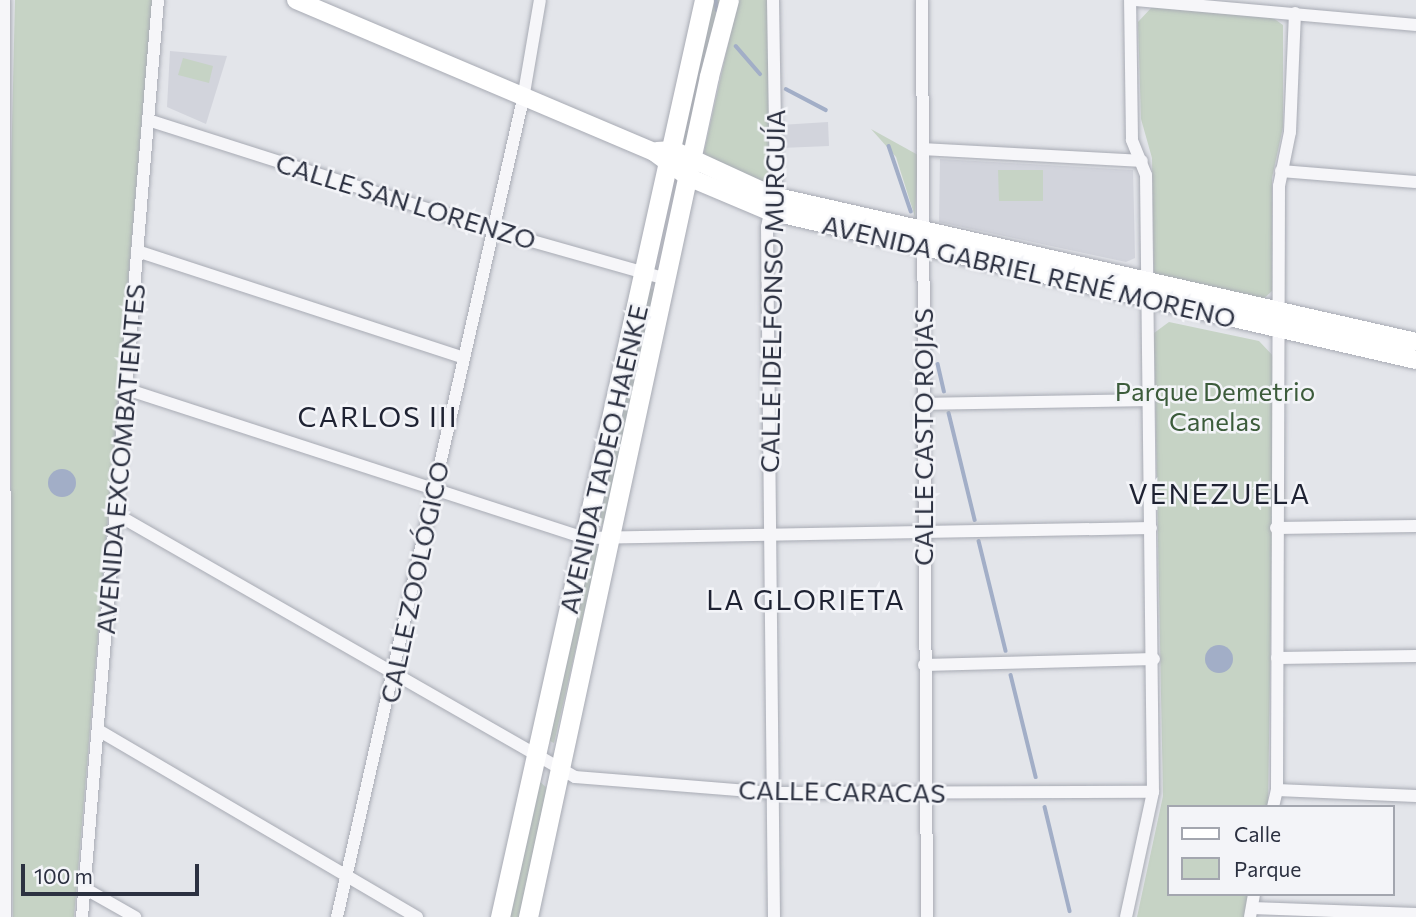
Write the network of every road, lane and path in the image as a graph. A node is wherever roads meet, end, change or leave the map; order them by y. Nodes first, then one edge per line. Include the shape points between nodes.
1 (4, 0) edge
2 (158, 0) edge
3 (296, 0) edge
4 (540, 0) edge
5 (704, 0) edge
6 (729, 0) edge
7 (773, 0) edge
8 (922, 0) edge
9 (1130, 0) edge
10 (1136, 0) edge
11 (1207, 3) edge
12 (1227, 4) edge
13 (1295, 13) junction
14 (1416, 25) edge
15 (2, 75) edge
16 (523, 99) junction
17 (148, 120) junction
18 (923, 149) junction
19 (665, 156) junction
20 (1142, 161) junction
21 (690, 169) junction
22 (1282, 171) junction
23 (1416, 182) edge
24 (771, 204) junction
25 (2, 210) edge
26 (493, 230) junction
27 (922, 239) junction
28 (137, 251) junction
29 (646, 273) junction
30 (666, 279) junction
31 (1147, 291) junction
32 (1278, 310) junction
33 (1278, 329) junction
34 (1416, 342) edge
35 (464, 358) junction
36 (1416, 360) edge
37 (126, 389) junction
38 (1147, 400) junction
39 (922, 404) junction
40 (2, 448) edge
41 (433, 491) junction
42 (116, 514) junction
43 (1416, 526) edge
44 (1151, 528) junction
45 (1276, 528) junction
46 (923, 533) junction
47 (769, 536) junction
48 (585, 538) junction
49 (610, 538) junction
50 (1416, 656) edge
51 (1277, 658) junction
52 (1154, 659) junction
53 (924, 666) junction
54 (3, 676) edge
55 (394, 677) junction
56 (98, 730) junction
57 (535, 757) junction
58 (559, 771) junction
59 (1276, 790) junction
60 (1153, 792) junction
61 (772, 793) junction
62 (925, 795) junction
63 (1416, 796) edge
64 (1273, 805) edge
65 (3, 839) edge
66 (346, 877) junction
67 (84, 888) junction
68 (1251, 912) edge
69 (1416, 914) edge
70 (5, 917) edge
71 (82, 917) edge
72 (135, 917) edge
73 (337, 917) edge
74 (417, 917) edge
75 (500, 917) edge
76 (528, 917) edge
77 (774, 917) edge
78 (927, 917) edge
79 (1126, 917) edge

1 - 15 street
2 - 17 street, AVENIDA EXCOMBATIENTES
3 - 16 street, AVENIDA GABRIEL RENÉ MORENO
4 - 16 street, CALLE ZOOLÓGICO
5 - 19 main road, AVENIDA TADEO HAENKE
6 - 21 main road, AVENIDA TADEO HAENKE
7 - 24 street, CALLE IDELFONSO MURGUÍA
8 - 18 street, CALLE CASTO ROJAS
9 - 20 street via 1132,139
10 - 11 street
11 - 12 street
12 - 13 street
13 - 14 street
13 - 22 street via 1290,132
15 - 25 street
16 - 19 street, AVENIDA GABRIEL RENÉ MORENO
16 - 26 street, CALLE ZOOLÓGICO
17 - 26 street, CALLE SAN LORENZO
17 - 28 street, AVENIDA EXCOMBATIENTES
18 - 20 street
18 - 27 street, CALLE CASTO ROJAS
19 - 21 street, AVENIDA GABRIEL RENÉ MORENO
19 - 29 main road, AVENIDA TADEO HAENKE
20 - 31 street
21 - 24 street, AVENIDA GABRIEL RENÉ MORENO
21 - 30 main road, AVENIDA TADEO HAENKE
22 - 23 street
22 - 32 street
24 - 27 street, AVENIDA GABRIEL RENÉ MORENO
24 - 47 street, CALLE IDELFONSO MURGUÍA
25 - 40 street
26 - 29 street, CALLE SAN LORENZO
26 - 35 street, CALLE ZOOLÓGICO
27 - 31 street, AVENIDA GABRIEL RENÉ MORENO
27 - 39 street, CALLE CASTO ROJAS
28 - 35 street
28 - 37 street, AVENIDA EXCOMBATIENTES
29 - 30 street, CALLE SAN LORENZO
29 - 48 main road, AVENIDA TADEO HAENKE
30 - 49 main road, AVENIDA TADEO HAENKE
31 - 32 street, AVENIDA GABRIEL RENÉ MORENO
31 - 33 street, AVENIDA GABRIEL RENÉ MORENO
31 - 38 street
32 - 33 street
32 - 34 street, AVENIDA GABRIEL RENÉ MORENO
33 - 36 street, AVENIDA GABRIEL RENÉ MORENO
33 - 45 street
35 - 41 street, CALLE ZOOLÓGICO
37 - 41 street
37 - 42 street, AVENIDA EXCOMBATIENTES
38 - 39 street
38 - 44 street
39 - 46 street, CALLE CASTO ROJAS
40 - 54 street
41 - 48 street
41 - 55 street, CALLE ZOOLÓGICO
42 - 55 street, CALLE CARACAS
42 - 56 street, AVENIDA EXCOMBATIENTES
43 - 45 street
44 - 46 street
44 - 52 street
45 - 51 street
46 - 47 street
46 - 53 street, CALLE CASTO ROJAS
47 - 49 street
47 - 61 street, CALLE IDELFONSO MURGUÍA
48 - 49 street
48 - 57 main road, AVENIDA TADEO HAENKE
49 - 58 main road, AVENIDA TADEO HAENKE
50 - 51 street
51 - 59 street
52 - 53 street
52 - 60 street
53 - 62 street, CALLE CASTO ROJAS
54 - 65 street
55 - 57 street, CALLE CARACAS
55 - 66 street, CALLE ZOOLÓGICO
56 - 66 street
56 - 67 street, AVENIDA EXCOMBATIENTES
57 - 58 street, CALLE CARACAS
57 - 75 main road, AVENIDA TADEO HAENKE
58 - 61 street, CALLE CARACAS via 575,777
58 - 76 main road, AVENIDA TADEO HAENKE
59 - 63 street
59 - 64 street
60 - 62 street, CALLE CARACAS
60 - 79 street
61 - 62 street, CALLE CARACAS
61 - 77 street, CALLE IDELFONSO MURGUÍA
62 - 78 street, CALLE CASTO ROJAS
65 - 70 street
66 - 73 street, CALLE ZOOLÓGICO
66 - 74 street
67 - 71 street, AVENIDA EXCOMBATIENTES
67 - 72 street
68 - 69 street

